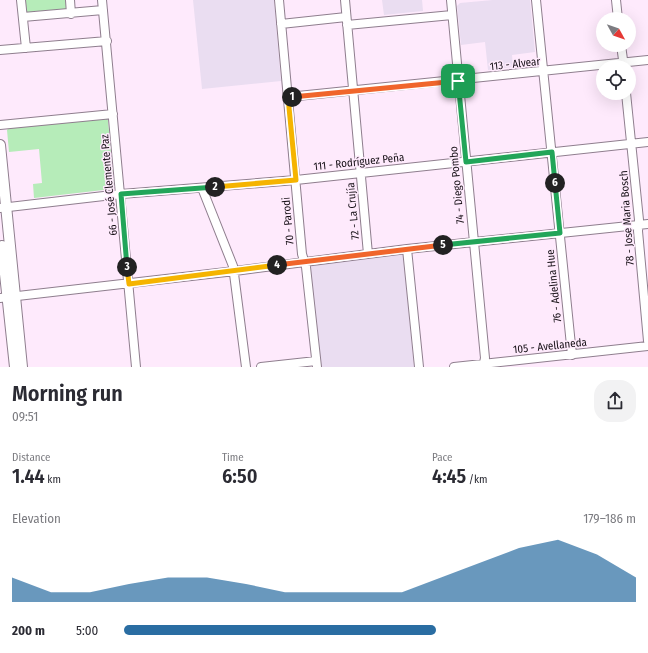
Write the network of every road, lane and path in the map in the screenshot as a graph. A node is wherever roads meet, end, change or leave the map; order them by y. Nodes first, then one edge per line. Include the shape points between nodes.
1 (21, 0) edge
2 (70, 0) edge
3 (102, 0) edge
4 (279, 0) edge
5 (345, 0) edge
6 (451, 0) edge
7 (536, 0) edge
8 (616, 0) edge
9 (103, 10) junction
10 (617, 12) edge
11 (71, 14) junction
12 (452, 15) junction
13 (23, 18) junction
14 (347, 21) junction
15 (281, 24) junction
16 (107, 41) junction
17 (26, 48) junction
18 (0, 50) edge
19 (648, 60) edge
20 (636, 62) edge
21 (596, 67) edge
22 (542, 72) junction
23 (458, 81) junction
24 (353, 90) junction
25 (288, 97) junction
26 (627, 100) edge
27 (113, 114) junction
28 (0, 125) edge
29 (648, 142) edge
30 (632, 144) junction
31 (0, 146) edge
32 (552, 152) junction
33 (466, 162) junction
34 (361, 172) junction
35 (296, 180) junction
36 (202, 188) junction
37 (121, 194) junction
38 (2, 208) edge
39 (0, 224) edge
40 (648, 224) edge
41 (638, 225) junction
42 (560, 233) junction
43 (473, 242) junction
44 (407, 249) junction
45 (368, 254) junction
46 (304, 262) junction
47 (235, 272) junction
48 (129, 284) junction
49 (7, 297) edge
50 (648, 341) edge
51 (648, 346) edge
52 (572, 355) junction
53 (316, 364) edge
54 (483, 365) edge
55 (15, 367) edge
56 (22, 367) edge
57 (136, 367) edge
58 (246, 367) edge
59 (261, 367) edge
60 (419, 367) edge
61 (454, 367) edge

1 - 13 street
2 - 11 street
3 - 9 street, 66 - José Clemente Paz
4 - 15 street, 70 - Parodi
5 - 14 street, 72 - La Crujía
6 - 12 street, 74 - Diego Pombo
7 - 22 street, 76 - Adelina Hue
8 - 10 street
9 - 11 street
9 - 16 street, 66 - José Clemente Paz
11 - 13 street
12 - 14 street
12 - 23 street, 74 - Diego Pombo
13 - 17 street
14 - 15 street
14 - 24 street, 72 - La Crujía
15 - 25 street, 70 - Parodi
16 - 17 street
16 - 27 street, 66 - José Clemente Paz
17 - 18 street
19 - 20 street, 113 - Alvear
21 - 22 street, 113 - Alvear
22 - 23 street, 113 - Alvear
22 - 32 street, 76 - Adelina Hue
23 - 24 street, 113 - Alvear
23 - 33 street, 74 - Diego Pombo
24 - 25 street, 113 - Alvear
24 - 34 street, 72 - La Crujía
25 - 35 street, 70 - Parodi
26 - 30 street, 78 - Jose Maria Bosch
27 - 28 street
27 - 37 street, 66 - José Clemente Paz
29 - 30 street, 111 - Rodríguez Peña
30 - 32 street, 111 - Rodríguez Peña
30 - 41 street, 78 - Jose Maria Bosch
31 - 38 main road
32 - 33 street, 111 - Rodríguez Peña
32 - 42 street, 76 - Adelina Hue
33 - 34 street, 111 - Rodríguez Peña
33 - 43 street, 74 - Diego Pombo
34 - 35 street, 111 - Rodríguez Peña
34 - 45 street, 72 - La Crujía
35 - 36 street, 111 - Rodríguez Peña
35 - 46 street, 70 - Parodi
36 - 37 street, 111 - Rodríguez Peña
36 - 47 street
37 - 38 street, 111 - Rodríguez Peña
37 - 48 street, 66 - José Clemente Paz
38 - 49 main road
39 - 49 main road
40 - 41 street
41 - 42 street
41 - 50 street, 78 - Jose Maria Bosch
42 - 43 street
42 - 52 street, 76 - Adelina Hue
43 - 44 street
43 - 54 street, 74 - Diego Pombo via 485,358
44 - 45 street
44 - 60 street
45 - 46 street
46 - 47 street
46 - 53 street, 70 - Parodi
47 - 48 street
47 - 58 street
48 - 49 street
48 - 57 street, 66 - José Clemente Paz
49 - 55 main road
49 - 56 main road
51 - 52 street, 105 - Avellaneda
52 - 54 street, 105 - Avellaneda
53 - 59 street
54 - 61 street, 105 - Avellaneda

